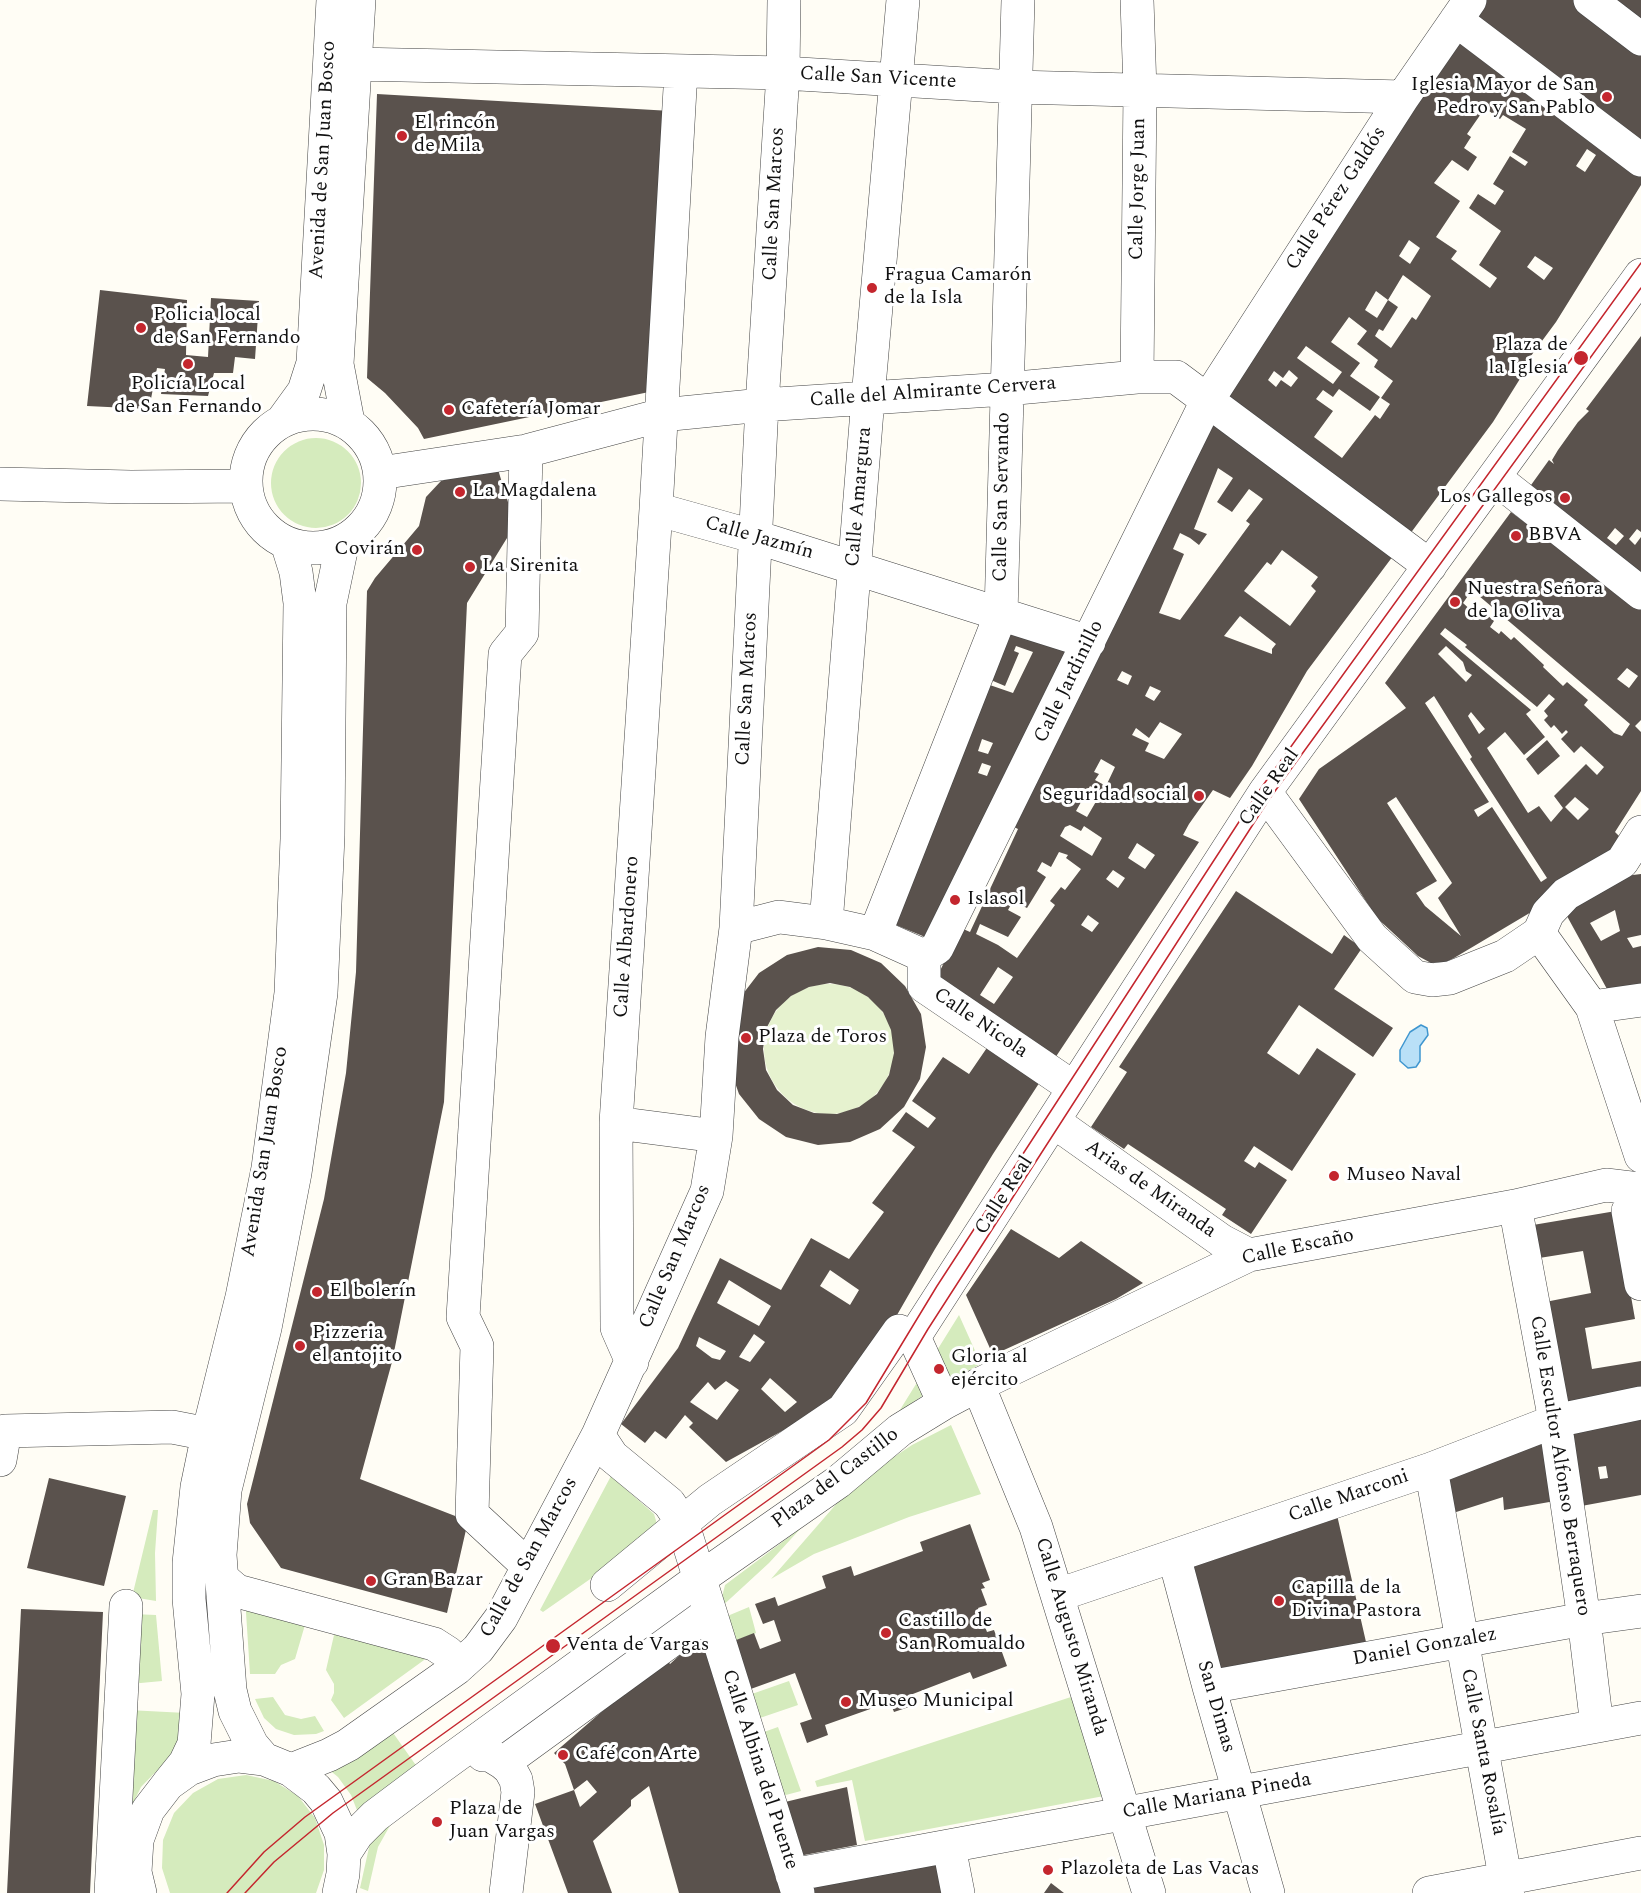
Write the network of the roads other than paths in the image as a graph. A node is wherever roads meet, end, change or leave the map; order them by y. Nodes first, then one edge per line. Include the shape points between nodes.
1 (333, 0) edge
2 (358, 0) edge
3 (784, 0) edge
4 (903, 0) edge
5 (1017, 0) edge
6 (1137, 0) edge
7 (1590, 0) edge
8 (1463, 10) edge
9 (1641, 39) edge
10 (354, 64) junction
11 (681, 71) junction
12 (783, 73) junction
13 (896, 80) junction
14 (1015, 87) junction
15 (1140, 90) junction
16 (1402, 97) junction
17 (1641, 160) edge
18 (1641, 275) edge
19 (1137, 377) junction
20 (1006, 389) junction
21 (868, 398) junction
22 (1207, 401) junction
23 (762, 405) junction
24 (662, 415) junction
25 (283, 420) junction
26 (348, 423) junction
27 (526, 450) junction
28 (381, 473) junction
29 (1494, 477) junction
30 (0, 484) edge
31 (246, 486) junction
32 (656, 509) junction
33 (756, 537) junction
34 (343, 541) junction
35 (287, 543) junction
36 (1430, 566) junction
37 (854, 567) junction
38 (1641, 592) edge
39 (1001, 614) junction
40 (1089, 642) junction
41 (1265, 792) junction
42 (1641, 831) edge
43 (1632, 861) edge
44 (826, 923) junction
45 (736, 928) junction
46 (1539, 933) junction
47 (875, 934) junction
48 (924, 956) junction
49 (1641, 1000) edge
50 (1592, 1007) junction
51 (1074, 1088) junction
52 (1053, 1121) junction
53 (616, 1123) junction
54 (716, 1136) junction
55 (1641, 1156) edge
56 (1641, 1189) edge
57 (1515, 1206) junction
58 (1249, 1255) junction
59 (1641, 1284) edge
60 (920, 1328) junction
61 (632, 1362) junction
62 (978, 1385) junction
63 (944, 1402) junction
64 (1641, 1403) edge
65 (1555, 1420) junction
66 (208, 1434) junction
67 (598, 1435) junction
68 (2, 1440) edge
69 (1431, 1469) junction
70 (682, 1522) junction
71 (1174, 1556) junction
72 (635, 1563) junction
73 (528, 1566) junction
74 (222, 1578) junction
75 (699, 1579) junction
76 (607, 1585) dead end
77 (1058, 1595) junction
78 (126, 1606) dead end
79 (663, 1606) junction
80 (1641, 1611) edge
81 (709, 1613) junction
82 (1584, 1619) junction
83 (681, 1633) junction
84 (1461, 1641) junction
85 (458, 1668) junction
86 (1209, 1687) junction
87 (1641, 1718) edge
88 (1597, 1726) junction
89 (1481, 1747) junction
90 (461, 1752) junction
91 (503, 1763) junction
92 (278, 1764) junction
93 (168, 1784) junction
94 (1240, 1793) junction
95 (1125, 1814) junction
96 (949, 1847) junction
97 (1641, 1853) edge
98 (344, 1854) junction
99 (795, 1884) edge
100 (1507, 1886) edge
101 (111, 1893) edge
102 (140, 1893) edge
103 (339, 1893) edge
104 (506, 1893) edge
105 (958, 1893) edge
106 (1149, 1893) edge
107 (1268, 1893) edge
108 (1429, 1893) edge

1 - 25 street, Avenida de San Juan Bosco via 313,363 304,391
2 - 10 street, Avenida de San Juan Bosco
3 - 12 street, Calle San Marcos
4 - 13 street, Calle Amargura
5 - 14 street, Calle San Servando
6 - 15 street, Calle Jorge Juan
7 - 9 street
8 - 16 street, Calle Pérez Galdós
8 - 17 street
10 - 11 street, Calle San Vicente
10 - 26 street, Avenida de San Juan Bosco via 336,364
11 - 12 street, Calle San Vicente
11 - 24 street
12 - 13 street, Calle San Vicente
12 - 23 street, Calle San Marcos
13 - 14 street, Calle San Vicente
13 - 21 street, Calle Amargura
14 - 15 street, Calle San Vicente
14 - 20 street, Calle San Servando
15 - 16 street, Calle San Vicente
15 - 19 street, Calle Jorge Juan
16 - 22 street, Calle Pérez Galdós
18 - 29 street, Calle Real
19 - 20 street, Calle del Almirante Cervera
19 - 22 street, Calle del Almirante Cervera via 1176,377
20 - 21 street, Calle del Almirante Cervera
20 - 39 street, Calle San Servando
21 - 23 street, Calle del Almirante Cervera
21 - 37 street, Calle Amargura
22 - 36 street, Calle del Almirante Cervera
22 - 40 street, Calle Jardinillo
23 - 24 street, Calle del Almirante Cervera
23 - 33 street, Calle San Marcos
24 - 27 street, Calle del Almirante Cervera
24 - 32 street
25 - 26 street via 327,414
25 - 31 street via 266,432 254,448 247,466
26 - 28 street via 364,436
27 - 28 street, Calle del Almirante Cervera
27 - 73 street via 522,633 505,654 463,1317 477,1346 472,1514
28 - 34 street via 380,494 373,513
29 - 36 street, Calle Real
29 - 38 street
30 - 31 street
31 - 35 street via 249,504 258,520
32 - 33 street, Calle Jazmín
32 - 53 street, Calle Albardonero
33 - 37 street, Calle Jazmín
33 - 45 street, Calle San Marcos
34 - 35 street via 305,548
34 - 74 street, Avenida San Juan Bosco via 330,603 328,836 321,993 295,1173 265,1328 225,1490
35 - 66 street, Avenida San Juan Bosco via 300,603 291,993 268,1168 242,1297
36 - 41 street, Calle Real
37 - 39 street, Calle Jazmín
37 - 44 street, Calle Amargura
39 - 40 street, Calle Jazmín
39 - 47 street, Calle San Servando
40 - 48 street, Calle Jardinillo via 937,948
41 - 46 street via 1372,938 1415,977 1450,978 1505,956
41 - 51 street, Calle Real
42 - 43 street
43 - 46 street via 1566,894 1548,913
44 - 45 street via 779,917
44 - 47 street
45 - 54 street, Calle San Marcos via 722,1037
46 - 50 street
47 - 48 street
48 - 51 street, Calle Nicola via 924,986
49 - 50 street
50 - 55 street
51 - 52 street, Calle Real
52 - 58 street, Arias de Miranda via 1222,1241
52 - 60 street, Calle Real
53 - 54 street
53 - 61 street, Calle Albardonero via 617,1328
54 - 61 street, Calle San Marcos via 707,1191
56 - 57 street, Calle Escaño via 1606,1185
56 - 59 street via 1628,1211
57 - 58 street, Calle Escaño
57 - 65 street, Calle Escultor Alfonso Berraquero
58 - 62 street, Calle Escaño
60 - 63 street
60 - 70 street via 899,1331 843,1410
61 - 67 street, Calle de San Marcos
62 - 63 street, Plaza del Castillo
62 - 77 street, Calle Augusto Miranda via 1036,1527
63 - 75 street, Plaza del Castillo via 900,1430 838,1482
64 - 65 street, Calle Marconi
65 - 69 street, Calle Marconi
65 - 82 street, Calle Escultor Alfonso Berraquero
66 - 68 street via 172,1427
66 - 93 street, Avenida San Juan Bosco via 197,1487 189,1563 198,1694 194,1744
67 - 70 street via 612,1456 669,1503
67 - 73 street, Calle de San Marcos
69 - 71 street, Calle Marconi
69 - 84 street, Calle Santa Rosalía
70 - 72 street
70 - 75 street, Calle Albina del Puente
71 - 77 street, Calle Marconi
71 - 86 street, San Dimas
72 - 76 street
72 - 79 street
73 - 85 street, Calle de San Marcos via 501,1618
74 - 85 street via 237,1591 434,1644 448,1653
74 - 92 street, Avenida San Juan Bosco via 235,1711 252,1745
75 - 79 street, Plaza del Castillo
75 - 81 street, Calle Albina del Puente
77 - 95 street, Calle Augusto Miranda
78 - 101 street
79 - 83 street
79 - 90 street, Plaza del Castillo
80 - 82 street, Daniel Gonzalez
81 - 83 street
81 - 99 street, Calle Albina del Puente
82 - 84 street, Daniel Gonzalez
82 - 88 street, Calle Escultor Alfonso Berraquero
83 - 91 street
84 - 86 street, Daniel Gonzalez
84 - 89 street, Calle Santa Rosalía
85 - 92 street, Calle de San Marcos via 348,1745 329,1755
86 - 94 street, San Dimas
87 - 88 street, Calle Mariana Pineda
88 - 89 street, Calle Mariana Pineda
89 - 94 street, Calle Mariana Pineda
89 - 100 street, Calle Santa Rosalía
90 - 91 street via 490,1755
90 - 98 street, Plaza del Castillo via 375,1815
91 - 104 street via 516,1780 518,1792
92 - 93 street via 238,1756 213,1760 189,1769
92 - 98 street, Avenida San Juan Bosco via 316,1789 326,1801 341,1833
93 - 102 street, Avenida San Juan Bosco via 148,1810 137,1840 135,1872
94 - 95 street, Calle Mariana Pineda
94 - 107 street, San Dimas
95 - 96 street, Calle Mariana Pineda
95 - 106 street, Calle Augusto Miranda
96 - 99 street, Calle Mariana Pineda
96 - 105 street
97 - 100 street
98 - 103 street
100 - 108 street

